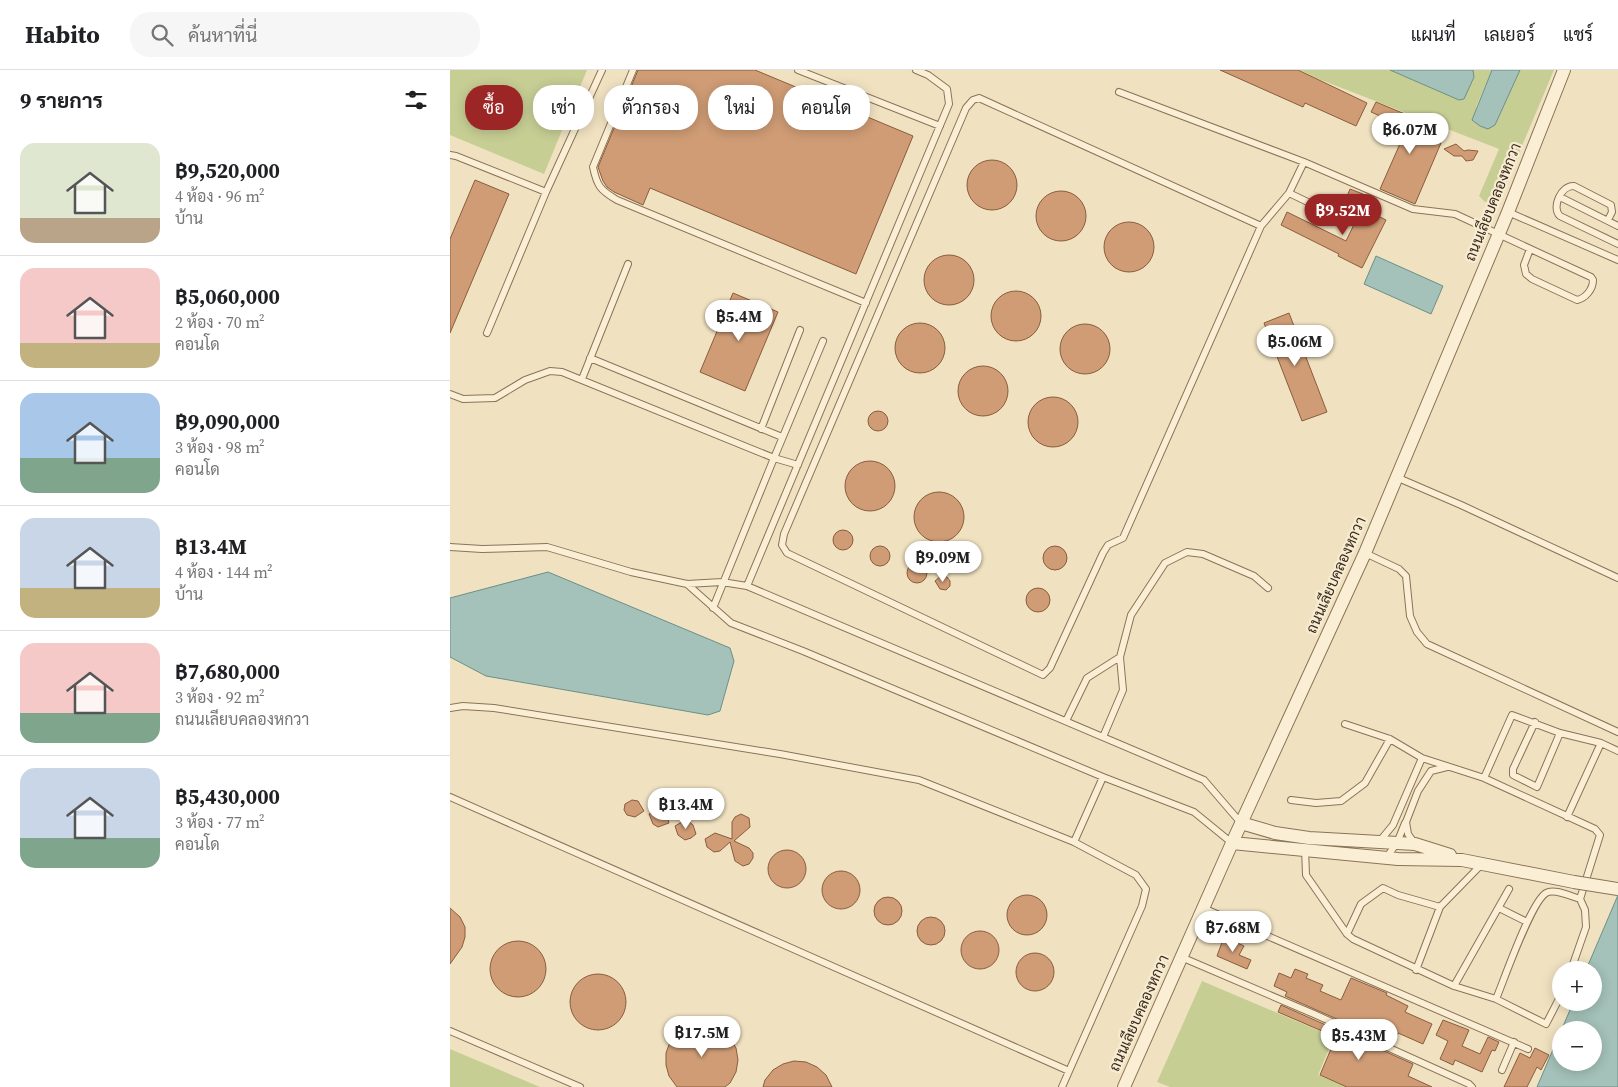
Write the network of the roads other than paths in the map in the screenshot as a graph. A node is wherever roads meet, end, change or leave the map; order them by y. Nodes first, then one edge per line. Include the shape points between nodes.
1 (602, 70) edge
2 (633, 70) edge
3 (798, 70) edge
4 (916, 70) edge
5 (1564, 70) edge
6 (1119, 92) dead end
7 (940, 126) junction
8 (450, 155) edge
9 (1304, 162) junction
10 (546, 192) junction
11 (1289, 193) junction
12 (1560, 197) junction
13 (1508, 212) junction
14 (1608, 220) junction
15 (1349, 222) dead end
16 (1261, 226) junction
17 (1618, 226) edge
18 (1498, 234) junction
19 (1618, 244) edge
20 (1530, 249) junction
21 (1618, 259) edge
22 (628, 264) dead end
23 (866, 303) junction
24 (800, 330) dead end
25 (486, 333) dead end
26 (823, 341) dead end
27 (590, 358) junction
28 (582, 380) junction
29 (450, 394) edge
30 (761, 429) junction
31 (782, 437) junction
32 (774, 458) junction
33 (798, 466) junction
34 (1396, 477) junction
35 (450, 547) edge
36 (1365, 553) junction
37 (1618, 578) edge
38 (722, 582) junction
39 (687, 584) junction
40 (747, 586) junction
41 (1268, 588) dead end
42 (713, 608) junction
43 (1120, 657) junction
44 (450, 708) edge
45 (1066, 721) junction
46 (1535, 722) junction
47 (1346, 724) dead end
48 (1618, 732) edge
49 (1560, 733) junction
50 (1103, 737) junction
51 (1390, 739) junction
52 (1601, 742) junction
53 (1618, 751) edge
54 (1422, 758) junction
55 (1448, 766) junction
56 (1103, 777) junction
57 (1484, 778) junction
58 (450, 797) edge
59 (1291, 800) dead end
60 (1567, 818) junction
61 (1406, 822) junction
62 (1241, 823) junction
63 (1393, 825) junction
64 (1309, 838) junction
65 (1074, 842) junction
66 (1232, 842) junction
67 (1389, 842) junction
68 (1415, 844) junction
69 (1304, 851) junction
70 (1386, 858) junction
71 (1462, 860) junction
72 (1483, 863) junction
73 (1509, 889) dead end
74 (1618, 889) edge
75 (1580, 899) junction
76 (1440, 907) junction
77 (1203, 908) junction
78 (1499, 908) junction
79 (1527, 922) junction
80 (1347, 934) junction
81 (1181, 957) junction
82 (1574, 961) edge
83 (1416, 970) junction
84 (1454, 986) junction
85 (1496, 999) junction
86 (1553, 1011) edge
87 (450, 1031) edge
88 (1514, 1042) junction
89 (1528, 1049) dead end
90 (1502, 1070) dead end
91 (1069, 1071) junction
92 (580, 1087) edge
93 (1062, 1087) edge
94 (1124, 1087) edge
95 (1472, 1087) edge

1 - 10 lane
2 - 23 lane via 593,167 596,181 603,191 617,200
3 - 7 lane
4 - 7 lane via 947,88 949,104
5 - 13 street, ถนนเลียบคลองหกวา
6 - 9 lane
7 - 23 lane
8 - 10 lane
9 - 11 lane
9 - 18 lane via 1413,209 1456,214
10 - 25 lane
11 - 15 lane
11 - 16 lane
12 - 14 lane
12 - 14 lane via 1569,185 1607,201 1612,212
12 - 19 lane via 1556,213
13 - 18 street, ถนนเลียบคลองหกวา
13 - 21 lane
14 - 17 lane
16 - 16 lane via 1123,538 1108,545 1103,553 1050,668 1043,675 788,554 782,545 784,534 966,108 973,100 979,98
18 - 20 lane
18 - 34 street, ถนนเลียบคลองหกวา
20 - 20 lane via 1524,265 1526,274 1577,300 1586,296 1593,284 1591,277
22 - 27 lane
23 - 33 lane
24 - 30 lane
26 - 31 lane
27 - 28 lane
27 - 30 lane
28 - 29 lane via 550,371 525,380 495,398 463,399
28 - 32 lane
30 - 31 lane
31 - 32 lane
32 - 33 lane
32 - 38 lane
33 - 40 lane
34 - 36 street, ถนนเลียบคลองหกวา
34 - 37 lane
35 - 39 lane via 547,547 631,572
36 - 48 lane via 1399,569 1406,576 1410,616 1427,644
36 - 62 street, ถนนเลียบคลองหกวา
38 - 39 lane
38 - 40 lane
38 - 42 lane
39 - 42 lane
40 - 45 lane
41 - 43 lane via 1254,576 1203,554 1187,552 1165,563 1131,615
42 - 56 lane via 731,623
43 - 45 lane via 1087,678
43 - 50 lane via 1123,690
44 - 65 lane via 494,708 919,780
45 - 50 lane
46 - 49 lane
46 - 49 lane via 1513,769 1513,776 1537,787
46 - 57 lane via 1512,715
47 - 51 lane
49 - 52 lane
50 - 62 lane via 1204,780
51 - 54 lane
51 - 59 lane via 1365,783 1341,802
52 - 53 lane
52 - 60 lane
54 - 55 lane
54 - 63 lane
55 - 57 lane
55 - 61 lane via 1431,771 1418,791
56 - 65 lane
56 - 66 lane via 1194,812
57 - 60 lane
58 - 91 lane
60 - 75 lane via 1595,829 1600,835
61 - 67 lane
61 - 68 lane via 1408,834
62 - 64 street via 1274,833
62 - 66 street, ถนนเลียบคลองหกวา
63 - 67 lane
63 - 67 lane
64 - 67 street
64 - 69 lane
65 - 91 lane via 1136,875 1146,889 1142,906
66 - 69 street
66 - 77 street, ถนนเลียบคลองหกวา
67 - 68 street
67 - 70 lane
68 - 71 street
69 - 70 street
69 - 80 lane via 1306,875
70 - 71 street
71 - 72 street
72 - 74 street, bridge
72 - 76 lane
73 - 78 lane
75 - 79 lane via 1552,891 1545,893
75 - 82 lane via 1586,910 1586,927
76 - 80 lane via 1383,888 1361,904
76 - 83 lane
77 - 81 street, ถนนเลียบคลองหกวา
77 - 88 lane
78 - 79 lane
78 - 84 lane
79 - 85 lane
80 - 83 lane
81 - 94 street, ถนนเลียบคลองหกวา
81 - 95 lane
83 - 84 lane
84 - 85 lane
85 - 86 lane via 1546,1024
87 - 92 lane
88 - 89 lane
88 - 90 lane
91 - 93 lane

